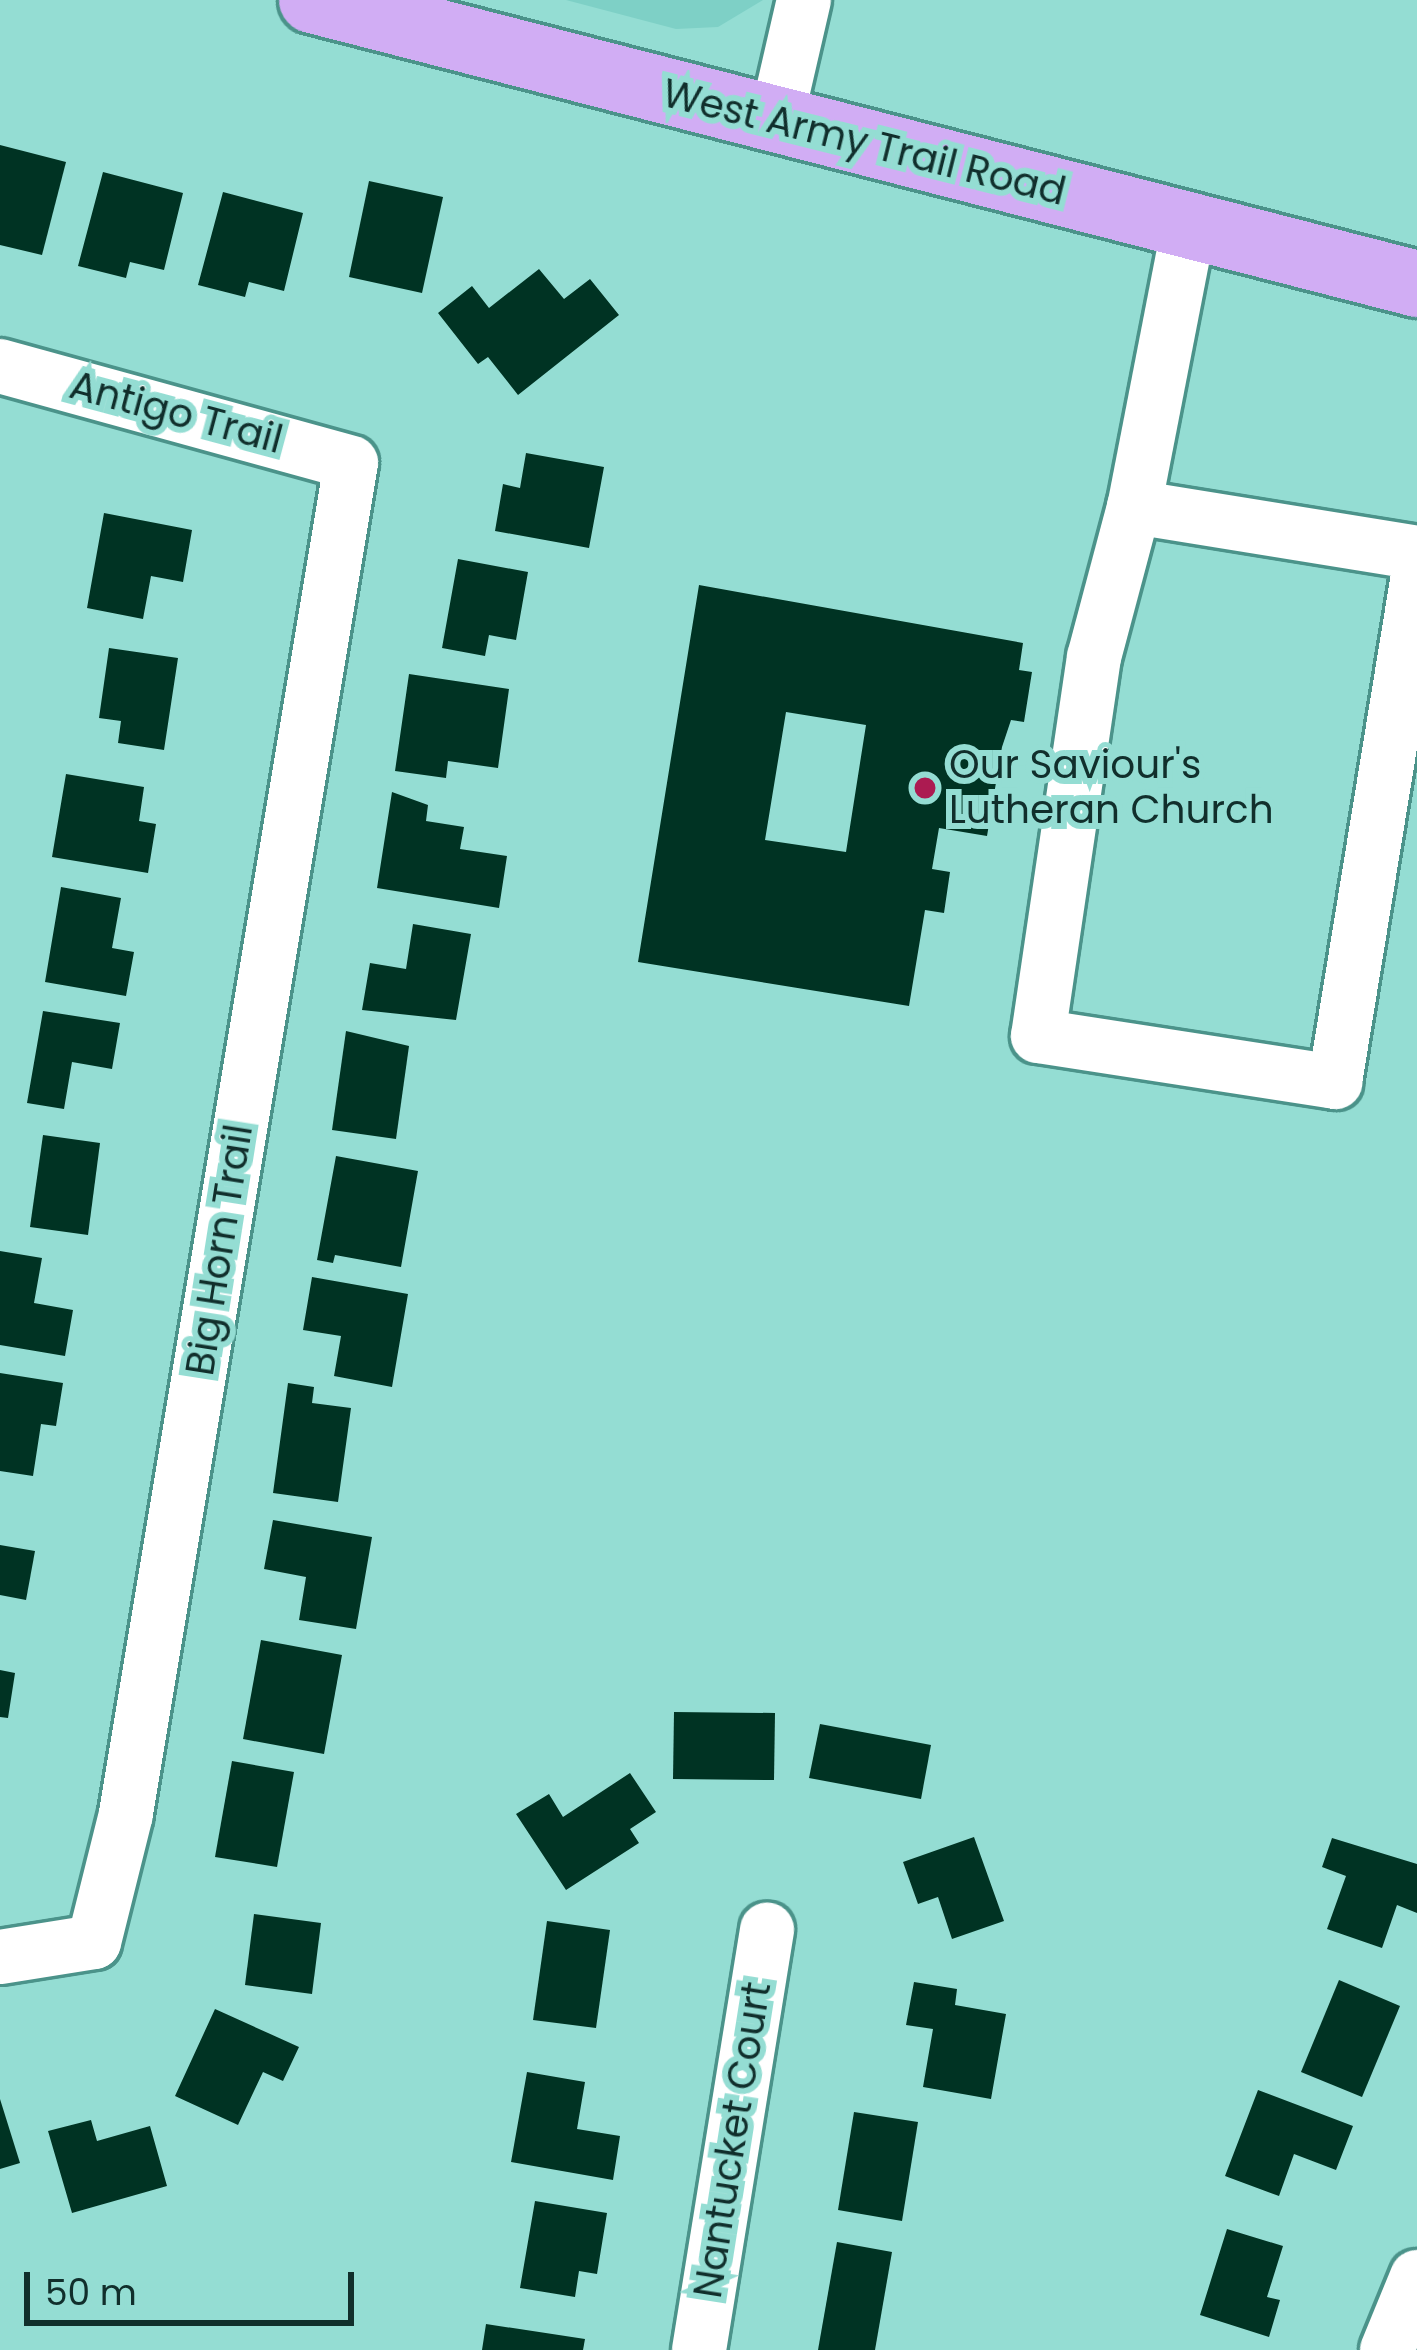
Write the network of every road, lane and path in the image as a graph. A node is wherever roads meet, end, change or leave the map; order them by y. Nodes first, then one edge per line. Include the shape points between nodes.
1 (312, 0) edge
2 (804, 0) edge
3 (776, 121) junction
4 (1189, 225) junction
5 (1417, 284) edge
6 (0, 366) edge
7 (351, 463) joint
8 (1134, 507) junction
9 (1417, 553) edge
10 (1417, 581) edge
11 (1407, 718) edge
12 (767, 1929) dead end
13 (0, 1957) edge
14 (1417, 2277) edge
15 (698, 2350) edge
16 (1387, 2350) edge

1 - 3 main road, West Army Trail Road
2 - 3 street
3 - 4 main road, West Army Trail Road
4 - 5 main road, West Army Trail Road
4 - 8 street
6 - 7 street, Antigo Trail
7 - 13 street, Big Horn Trail via 126,1814 94,1942
8 - 9 street
8 - 11 street via 1094,657 1038,1036 1335,1082
10 - 11 street
12 - 15 street, Nantucket Court
14 - 16 street

